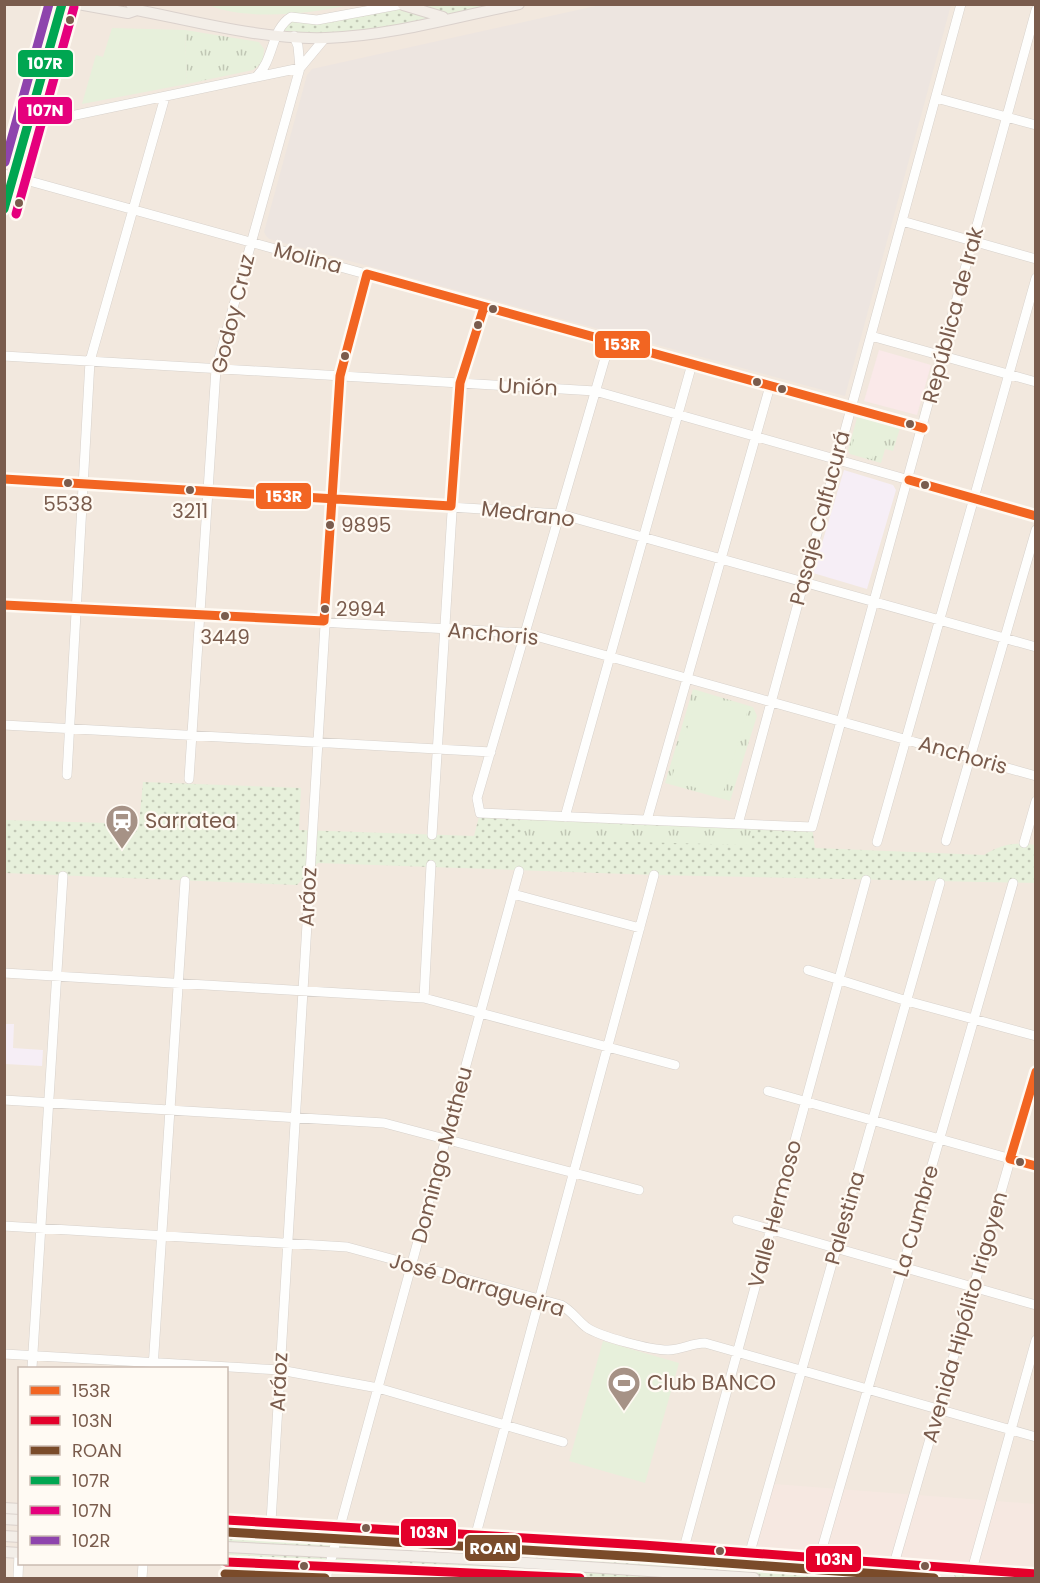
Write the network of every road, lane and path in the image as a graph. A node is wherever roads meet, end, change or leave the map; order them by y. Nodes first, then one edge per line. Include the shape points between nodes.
1 (62, 4) edge
2 (78, 4) edge
3 (519, 4) edge
4 (962, 4) edge
5 (403, 5) edge
6 (138, 7) edge
7 (1035, 10) edge
8 (449, 18) junction
9 (277, 34) junction
10 (294, 36) junction
11 (325, 38) junction
12 (300, 68) junction
13 (257, 76) junction
14 (165, 97) junction
15 (936, 98) junction
16 (1006, 117) junction
17 (28, 125) junction
18 (1035, 125) edge
19 (9, 175) edge
20 (133, 209) junction
21 (4, 211) edge
22 (902, 221) junction
23 (973, 241) junction
24 (251, 242) junction
25 (1035, 259) edge
26 (367, 274) junction
27 (1035, 278) edge
28 (484, 307) junction
29 (871, 336) junction
30 (610, 341) junction
31 (4, 356) edge
32 (943, 357) junction
33 (90, 361) junction
34 (692, 364) junction
35 (216, 369) junction
36 (1008, 375) junction
37 (340, 376) junction
38 (1035, 382) edge
39 (460, 383) junction
40 (770, 386) junction
41 (595, 392) junction
42 (850, 408) junction
43 (678, 415) junction
44 (923, 428) junction
45 (756, 437) junction
46 (836, 459) junction
47 (4, 479) edge
48 (909, 480) junction
49 (83, 484) junction
50 (207, 491) junction
51 (974, 498) junction
52 (332, 499) junction
53 (451, 506) junction
54 (560, 514) junction
55 (1035, 516) edge
56 (1035, 530) edge
57 (643, 537) junction
58 (721, 559) junction
59 (803, 582) junction
60 (875, 602) junction
61 (4, 605) edge
62 (76, 608) junction
63 (198, 615) junction
64 (940, 620) junction
65 (324, 621) junction
66 (444, 629) junction
67 (525, 633) junction
68 (1005, 638) junction
69 (1035, 646) edge
70 (610, 656) junction
71 (687, 678) junction
72 (771, 701) junction
73 (842, 721) junction
74 (4, 725) edge
75 (69, 729) junction
76 (191, 736) junction
77 (906, 739) junction
78 (317, 743) junction
79 (437, 751) junction
80 (491, 752) junction
81 (970, 757) junction
82 (68, 775) dead end
83 (1035, 776) edge
84 (189, 780) dead end
85 (1035, 801) edge
86 (565, 817) junction
87 (647, 820) junction
88 (738, 824) junction
89 (432, 835) dead end
90 (946, 841) dead end
91 (877, 842) dead end
92 (1024, 843) dead end
93 (431, 865) dead end
94 (519, 871) dead end
95 (654, 875) dead end
96 (63, 876) dead end
97 (866, 880) dead end
98 (185, 881) dead end
99 (1013, 882) dead end
100 (940, 883) dead end
101 (513, 894) junction
102 (640, 927) junction
103 (808, 970) dead end
104 (4, 973) edge
105 (57, 976) junction
106 (839, 980) junction
107 (178, 983) junction
108 (302, 990) junction
109 (424, 998) junction
110 (907, 1001) junction
111 (480, 1013) junction
112 (974, 1020) junction
113 (1035, 1036) edge
114 (608, 1047) junction
115 (675, 1065) dead end
116 (1035, 1070) edge
117 (768, 1091) dead end
118 (4, 1100) edge
119 (48, 1102) junction
120 (806, 1102) junction
121 (170, 1110) junction
122 (295, 1118) junction
123 (873, 1121) junction
124 (446, 1138) junction
125 (940, 1140) junction
126 (1010, 1159) junction
127 (1035, 1166) edge
128 (574, 1173) junction
129 (639, 1190) dead end
130 (737, 1220) dead end
131 (4, 1226) edge
132 (41, 1229) junction
133 (771, 1230) junction
134 (161, 1236) junction
135 (287, 1244) junction
136 (836, 1249) junction
137 (411, 1266) junction
138 (903, 1268) junction
139 (973, 1287) junction
140 (540, 1299) junction
141 (1035, 1305) edge
142 (1035, 1340) edge
143 (737, 1352) junction
144 (4, 1354) edge
145 (33, 1356) junction
146 (153, 1366) edge
147 (32, 1367) edge
148 (185, 1367) edge
149 (228, 1368) edge
150 (280, 1370) junction
151 (801, 1372) junction
152 (378, 1388) junction
153 (868, 1390) junction
154 (938, 1409) junction
155 (506, 1425) junction
156 (1011, 1430) junction
157 (1035, 1437) edge
158 (563, 1442) dead end
159 (228, 1520) edge
160 (271, 1522) junction
161 (228, 1529) edge
162 (340, 1531) junction
163 (479, 1539) junction
164 (228, 1547) edge
165 (684, 1548) junction
166 (333, 1552) junction
167 (750, 1552) junction
168 (228, 1553) edge
169 (819, 1559) junction
170 (228, 1562) edge
171 (272, 1564) junction
172 (329, 1566) junction
173 (972, 1570) junction
174 (850, 1571) edge
175 (682, 1572) junction
176 (1002, 1572) junction
177 (888, 1574) edge
178 (1035, 1574) edge
179 (465, 1575) edge
180 (326, 1578) edge
181 (580, 1578) edge
182 (702, 1578) edge
183 (754, 1578) edge
184 (950, 1578) edge
185 (1018, 1578) edge

1 - 17 street
2 - 6 main road via 128,13
3 - 8 main road
4 - 15 street, Pasaje Calfucurá
5 - 8 main road
5 - 9 street via 317,20 291,17
6 - 9 main road
7 - 16 street, República de Irak
8 - 11 main road via 364,35
9 - 10 main road
9 - 13 street via 264,70
10 - 11 main road
10 - 12 street, Godoy Cruz
11 - 12 street
12 - 13 street
12 - 24 street, Godoy Cruz
13 - 14 street
14 - 17 street
14 - 20 street
15 - 16 street
15 - 22 street, Pasaje Calfucurá
16 - 18 street
16 - 23 street, República de Irak
17 - 19 street
19 - 20 street, Molina
19 - 21 street
20 - 24 street, Molina
20 - 33 street
22 - 23 street
22 - 29 street, Pasaje Calfucurá
23 - 25 street
23 - 32 street, República de Irak
24 - 26 street, Molina
24 - 35 street, Godoy Cruz
26 - 28 street, Molina
26 - 37 street, Aráoz
27 - 36 street
28 - 30 street, Molina
28 - 39 street
29 - 32 street
29 - 42 street, Pasaje Calfucurá
30 - 34 street, Molina
30 - 41 street
31 - 33 street, Unión
32 - 36 street
32 - 44 street, República de Irak
33 - 35 street, Unión
33 - 49 street
34 - 40 street, Molina
34 - 43 street
35 - 37 street, Unión
35 - 50 street, Godoy Cruz
36 - 38 street
36 - 51 street
37 - 39 street, Unión
37 - 52 street, Aráoz
39 - 41 street, Unión
39 - 53 street
40 - 42 street, Molina
40 - 45 street
41 - 43 street, Unión
41 - 54 street
42 - 44 street, Molina
42 - 46 street, Pasaje Calfucurá
43 - 45 street, Unión
43 - 57 street
44 - 48 street, República de Irak
45 - 46 street, Unión
45 - 58 street
46 - 48 street, Unión
46 - 59 street, Pasaje Calfucurá
47 - 49 street, Medrano
48 - 51 street, Unión
48 - 60 street, República de Irak
49 - 50 street, Medrano
49 - 62 street
50 - 52 street, Medrano
50 - 63 street, Godoy Cruz
51 - 55 street, Unión
51 - 64 street
52 - 53 street, Medrano
52 - 65 street, Aráoz
53 - 54 street, Medrano
53 - 66 street
54 - 57 street, Medrano
54 - 67 street
56 - 68 street
57 - 58 street, Medrano
57 - 70 street
58 - 59 street, Medrano
58 - 71 street
59 - 60 street, Medrano
59 - 72 street, Pasaje Calfucurá
60 - 64 street, Medrano
60 - 73 street, República de Irak
61 - 62 street, Anchoris
62 - 63 street, Anchoris
62 - 75 street
63 - 65 street, Anchoris
63 - 76 street, Godoy Cruz
64 - 68 street, Medrano
64 - 77 street
65 - 66 street, Anchoris
65 - 78 street, Aráoz
66 - 67 street, Anchoris
66 - 79 street
67 - 70 street, Anchoris
67 - 80 street
68 - 69 street, Medrano
68 - 81 street
70 - 71 street, Anchoris
70 - 86 street
71 - 72 street, Anchoris
71 - 87 street
72 - 73 street, Anchoris
72 - 88 street, Pasaje Calfucurá
73 - 77 street, Anchoris
73 - 88 street, República de Irak via 812,827
74 - 75 street
75 - 76 street
75 - 82 street
76 - 78 street
76 - 84 street, Godoy Cruz
77 - 81 street, Anchoris
77 - 91 street
78 - 79 street
78 - 108 street, Aráoz
79 - 80 street
79 - 89 street
80 - 86 street via 477,798 480,813
81 - 83 street, Anchoris
81 - 90 street
85 - 92 street
86 - 87 street
87 - 88 street
93 - 109 street
94 - 101 street, Domingo Matheu
95 - 102 street
96 - 105 street
97 - 106 street, Valle Hermoso
98 - 107 street
99 - 112 street, La Cumbre
100 - 110 street, Palestina
101 - 102 street
101 - 111 street, Domingo Matheu
102 - 114 street
103 - 106 street
104 - 105 street
105 - 107 street
105 - 119 street
106 - 110 street
106 - 120 street, Valle Hermoso
107 - 108 street
107 - 121 street
108 - 109 street
108 - 122 street, Aráoz
109 - 111 street
110 - 112 street
110 - 123 street, Palestina
111 - 114 street
111 - 124 street, Domingo Matheu
112 - 113 street
112 - 125 street, La Cumbre
114 - 115 street
114 - 128 street
116 - 126 street, Avenida Hipólito Irigoyen
117 - 120 street
118 - 119 street
119 - 121 street
119 - 132 street
120 - 123 street
120 - 133 street, Valle Hermoso
121 - 122 street
121 - 134 street
122 - 124 street via 384,1124
122 - 135 street, Aráoz
123 - 125 street
123 - 136 street, Palestina
124 - 128 street
124 - 137 street, Domingo Matheu
125 - 126 street
125 - 138 street, La Cumbre
126 - 127 street
126 - 139 street, Avenida Hipólito Irigoyen
128 - 129 street
128 - 140 street
130 - 133 street
131 - 132 street, José Darragueira
132 - 134 street, José Darragueira
132 - 145 street
133 - 136 street
133 - 143 street, Valle Hermoso
134 - 135 street, José Darragueira
134 - 146 street
135 - 137 street, José Darragueira via 347,1247
135 - 150 street, Aráoz
136 - 138 street
136 - 151 street, Palestina
137 - 140 street, José Darragueira
137 - 152 street, Domingo Matheu
138 - 139 street
138 - 153 street, La Cumbre
139 - 141 street
139 - 154 street, Avenida Hipólito Irigoyen
140 - 143 street, José Darragueira via 561,1305 586,1327 615,1338 668,1350 705,1343
140 - 155 street
142 - 156 street
143 - 151 street, José Darragueira
143 - 165 street, Valle Hermoso
144 - 145 street
145 - 146 street
145 - 147 street
146 - 148 street
149 - 150 street
150 - 152 street
150 - 160 street, Aráoz
151 - 153 street, José Darragueira
151 - 167 street, Palestina
152 - 155 street
152 - 162 street, Domingo Matheu
153 - 154 street, José Darragueira
153 - 169 street, La Cumbre
154 - 156 street, José Darragueira
154 - 177 street, Avenida Hipólito Irigoyen
155 - 158 street
155 - 163 street
156 - 157 street, José Darragueira
156 - 173 street
159 - 160 main road
160 - 162 main road
161 - 162 main road
162 - 163 main road
162 - 163 main road via 449,1533
162 - 166 street, Domingo Matheu
163 - 165 main road
163 - 174 main road
164 - 166 main road
165 - 167 main road
166 - 172 street, Domingo Matheu
166 - 175 main road
167 - 169 main road
168 - 171 main road
169 - 174 main road
170 - 171 main road
171 - 172 main road
172 - 179 main road
172 - 180 street, Domingo Matheu
173 - 176 main road
173 - 177 main road
174 - 177 main road
175 - 182 main road
175 - 183 main road
176 - 178 main road
176 - 185 main road
177 - 184 main road
179 - 181 main road

